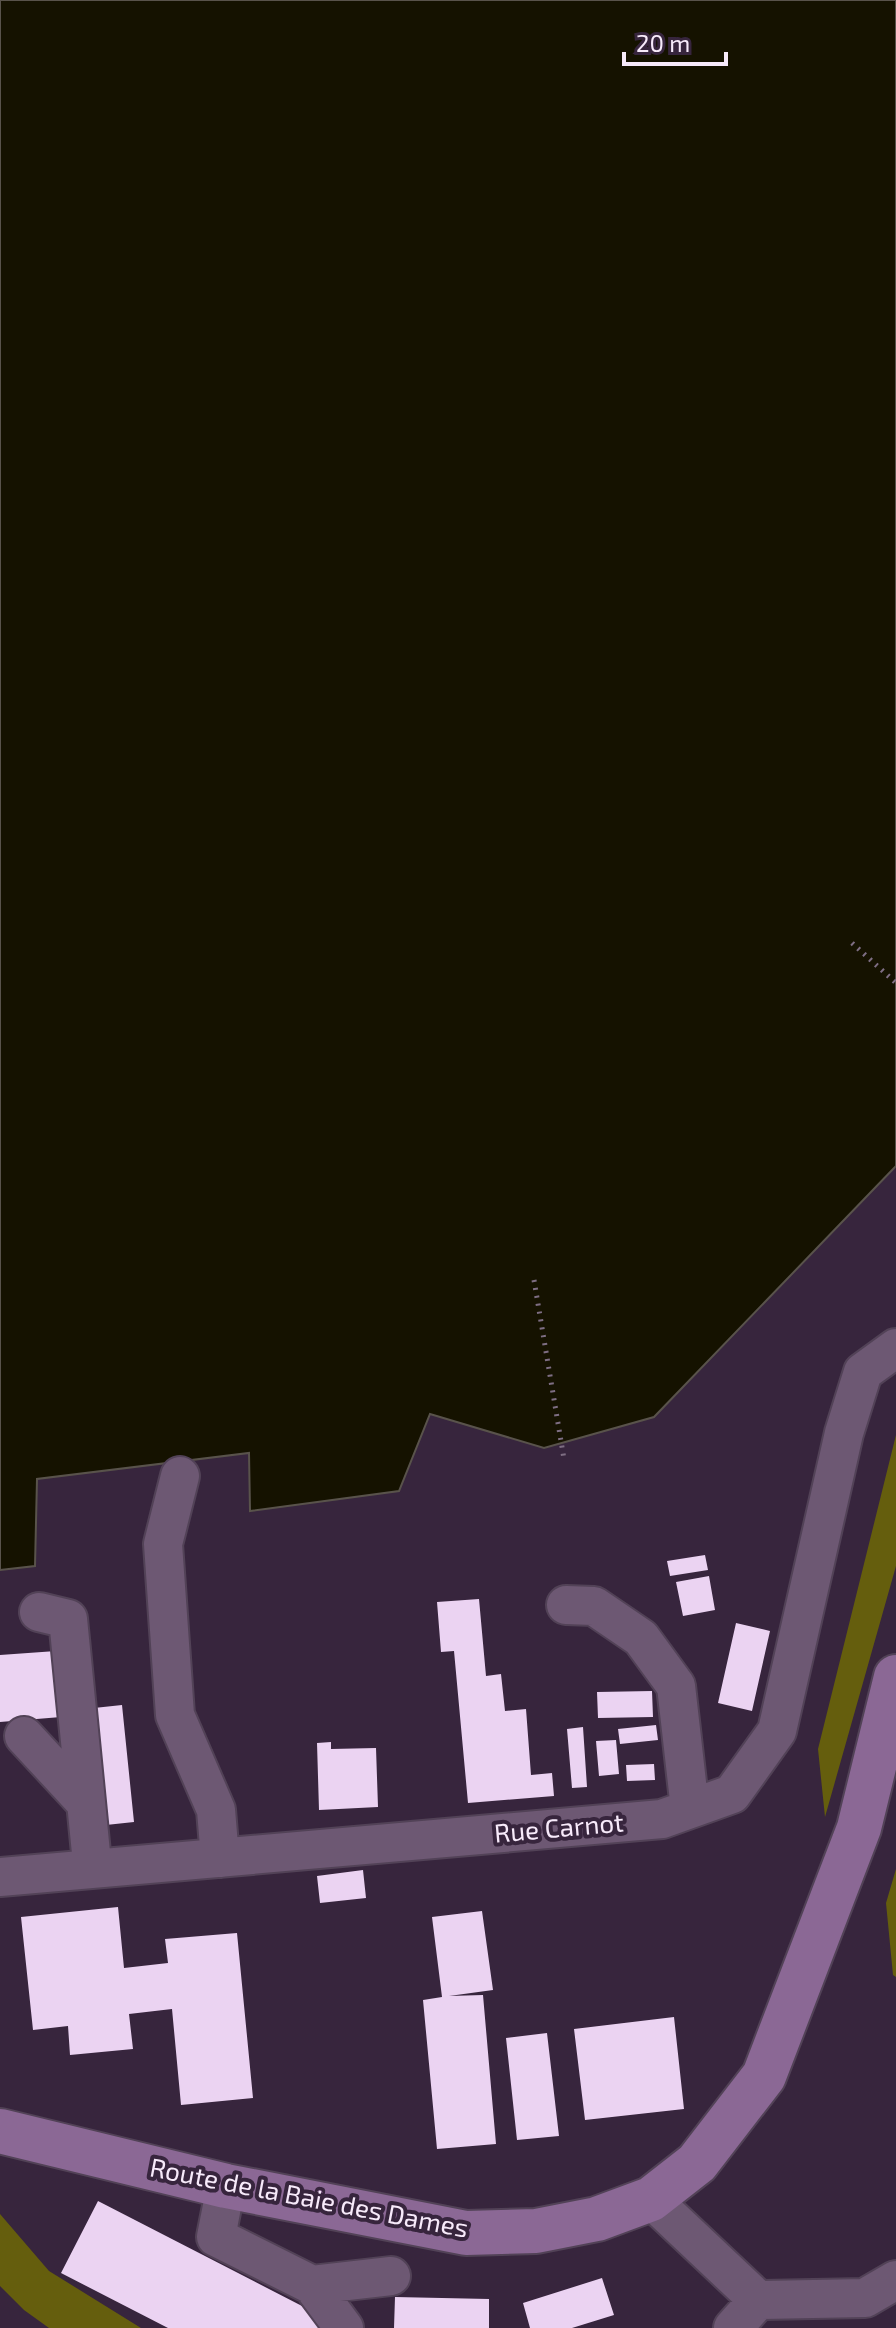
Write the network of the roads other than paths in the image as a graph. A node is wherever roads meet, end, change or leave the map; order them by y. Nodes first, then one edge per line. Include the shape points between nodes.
1 (896, 1348) edge
2 (180, 1476) dead end
3 (566, 1605) dead end
4 (39, 1612) dead end
5 (896, 1677) edge
6 (24, 1736) dead end
7 (86, 1803) junction
8 (690, 1809) junction
9 (91, 1853) dead end
10 (220, 1858) junction
11 (0, 1877) edge
12 (0, 2131) edge
13 (226, 2186) junction
14 (651, 2199) junction
15 (399, 2221) junction
16 (896, 2280) edge
17 (312, 2285) junction
18 (758, 2300) junction
19 (344, 2328) edge
20 (733, 2328) edge

1 - 8 street, Rue Carnot via 863,1372 844,1433 777,1731 732,1794
2 - 10 street via 163,1544 175,1715 216,1810
3 - 8 street via 594,1606 641,1638 676,1686
4 - 7 street via 68,1619
5 - 14 main road, Route de la Baie des Dames via 859,1828 764,2076 697,2163
6 - 7 street
7 - 9 street
8 - 10 street, Rue Carnot via 662,1819
10 - 11 street, Rue Carnot
12 - 13 main road, Route de la Baie des Dames
13 - 15 main road, Route de la Baie des Dames
13 - 17 street via 216,2237
14 - 15 main road, Route de la Baie des Dames via 597,2219 536,2231 466,2233
14 - 18 street
15 - 17 street via 391,2285
16 - 18 street via 865,2298
17 - 19 street
18 - 20 street

